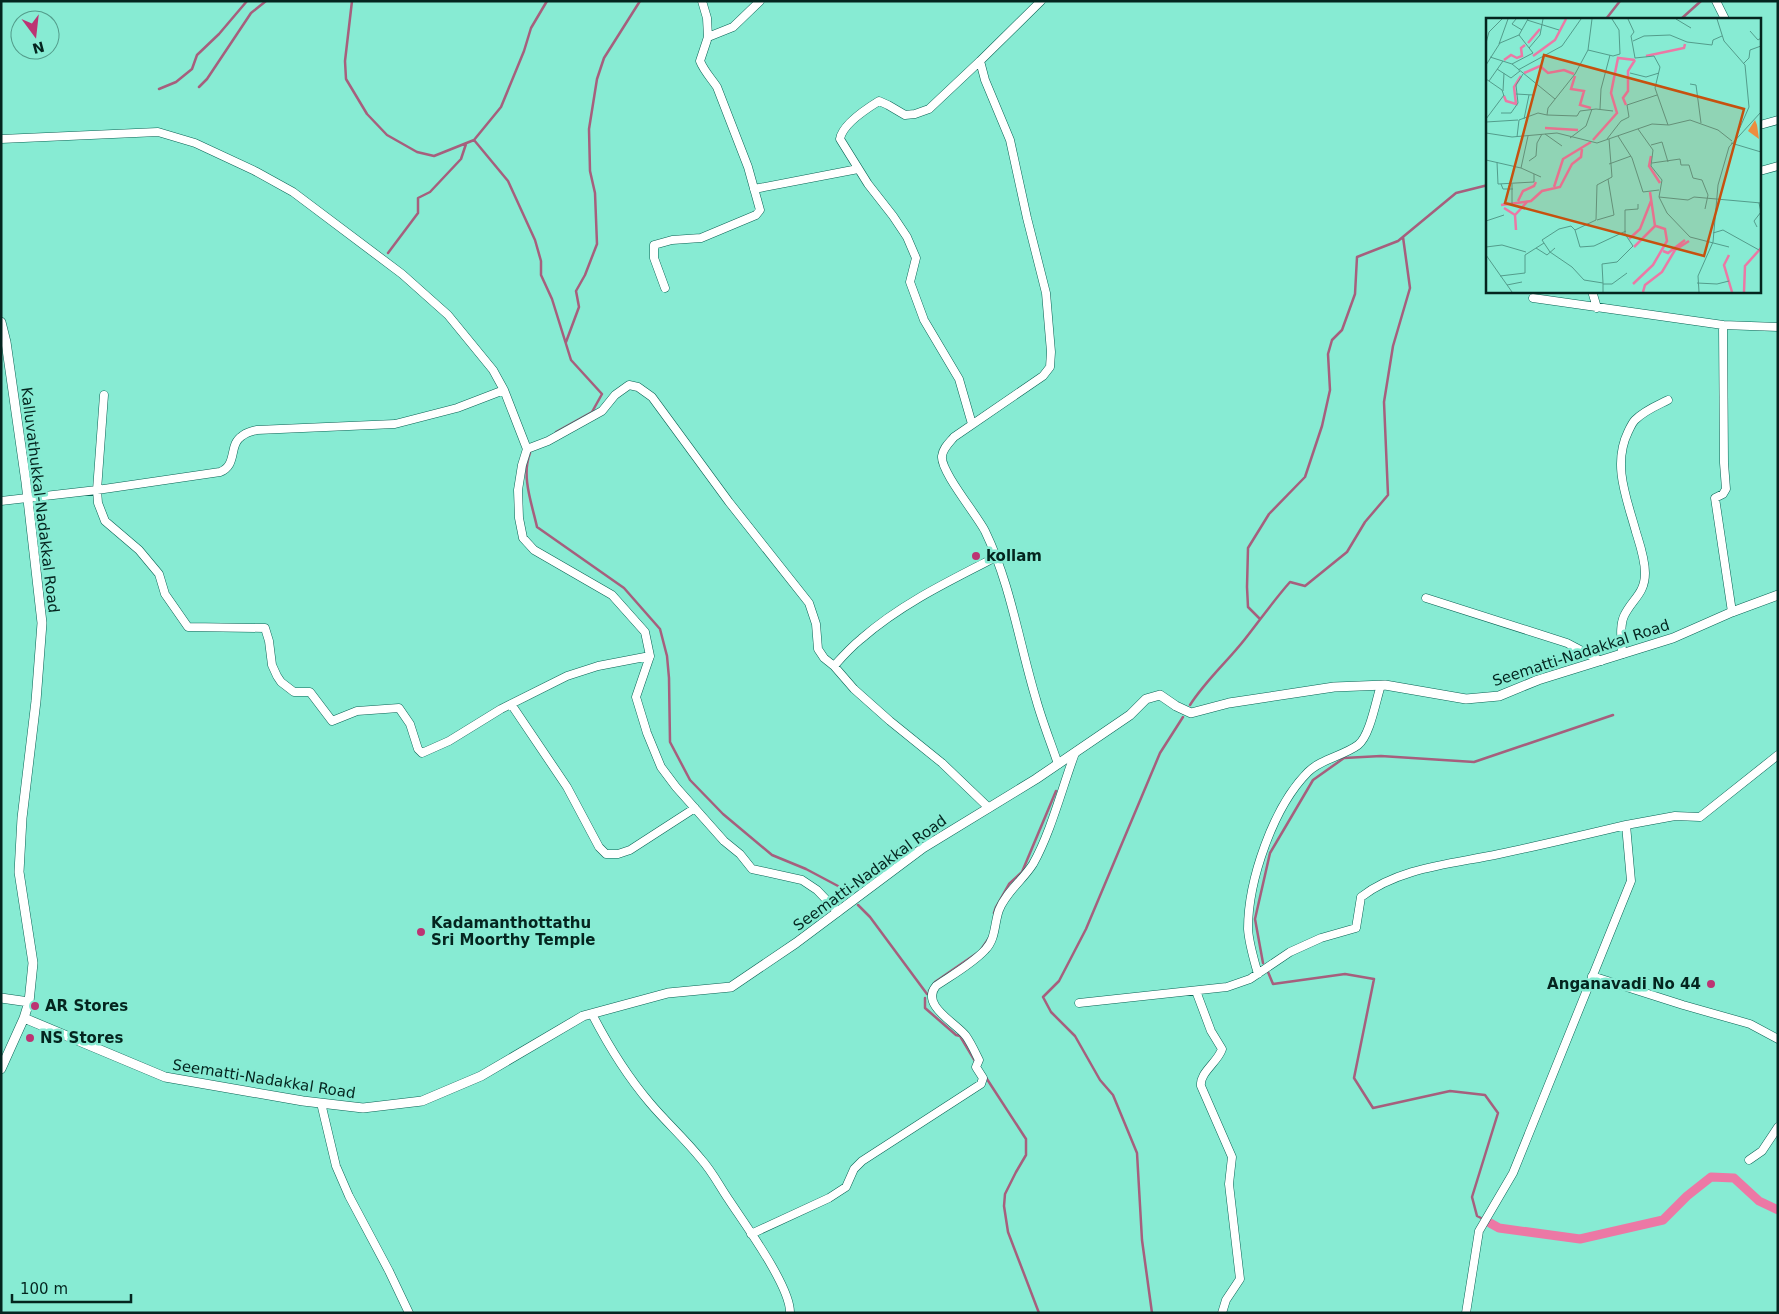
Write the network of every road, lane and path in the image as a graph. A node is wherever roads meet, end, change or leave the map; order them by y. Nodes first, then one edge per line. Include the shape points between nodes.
1 (702, 1) edge
2 (760, 1) edge
3 (1041, 1) edge
4 (1716, 1) edge
5 (1724, 18) edge
6 (708, 37) junction
7 (980, 61) junction
8 (1778, 120) edge
9 (1762, 124) edge
10 (1, 139) edge
11 (1778, 166) edge
12 (858, 169) junction
13 (1762, 170) edge
14 (754, 189) junction
15 (665, 288) dead end
16 (1592, 292) edge
17 (1533, 298) dead end
18 (1597, 308) junction
19 (1, 322) edge
20 (1722, 326) junction
21 (1778, 328) edge
22 (504, 390) junction
23 (104, 395) dead end
24 (1668, 400) dead end
25 (972, 424) junction
26 (528, 449) junction
27 (97, 490) junction
28 (27, 498) junction
29 (1, 501) edge
30 (996, 557) junction
31 (1778, 594) edge
32 (1426, 598) dead end
33 (1732, 612) junction
34 (1622, 654) junction
35 (650, 656) junction
36 (1601, 660) junction
37 (834, 666) junction
38 (1381, 685) junction
39 (511, 704) junction
40 (1075, 753) junction
41 (1778, 755) edge
42 (1058, 764) junction
43 (695, 808) junction
44 (989, 808) junction
45 (1626, 825) junction
46 (838, 912) junction
47 (1258, 974) junction
48 (1592, 976) junction
49 (1196, 991) junction
50 (1, 998) edge
51 (29, 1002) junction
52 (1079, 1003) dead end
53 (592, 1014) junction
54 (24, 1018) junction
55 (1778, 1039) edge
56 (2, 1067) edge
57 (1, 1076) edge
58 (321, 1103) junction
59 (1778, 1127) edge
60 (1749, 1160) dead end
61 (751, 1234) junction
62 (409, 1313) edge
63 (790, 1313) edge
64 (1222, 1313) edge
65 (1466, 1313) edge

1 - 6 street
2 - 6 street via 733,27
3 - 7 street
4 - 5 street
6 - 14 street via 700,61 717,88
7 - 12 street via 929,109 905,115 888,104 878,102 846,126 840,139
7 - 25 street via 1010,140 1046,293 1051,352 1050,367 1043,376
8 - 9 street
10 - 22 street via 158,132 195,143 255,170 293,192 402,274 448,315 493,370
11 - 13 street
12 - 14 street
12 - 25 street via 907,237 916,258 910,282 924,320 959,379
14 - 15 street via 760,210 756,215 701,238 654,245 654,258
16 - 18 street
17 - 18 street
18 - 20 street
19 - 28 street, Kalluvathukkal-Nadakkal Road
20 - 21 street
20 - 33 street via 1726,489 1715,498
22 - 26 street
22 - 27 street via 457,408 395,424 257,430 241,436 227,469 220,472
23 - 27 street
24 - 34 street via 1634,420 1623,441 1621,476 1644,556 1645,573 1644,586 1624,618
25 - 30 street via 954,437 944,448 941,458 984,530
26 - 35 street via 518,490 523,538 534,550 612,595 645,632
26 - 37 street via 602,411 615,395 629,385 638,387 652,397 729,502 810,603 818,649
27 - 28 street
27 - 39 street via 105,521 139,550 159,574 165,594 188,627 264,628 270,641 272,666 281,682 294,692 310,692 332,721 358,711 399,708 410,724 422,753 449,741
28 - 29 street
28 - 51 street, Kalluvathukkal-Nadakkal Road via 42,623 19,872 33,962
30 - 37 street via 929,590 860,639
30 - 42 street via 1013,606 1036,700
31 - 33 street, Seematti-Nadakkal Road
32 - 36 street via 1566,643
33 - 34 street, Seematti-Nadakkal Road via 1674,638
34 - 36 street, Seematti-Nadakkal Road
35 - 39 street via 567,676
35 - 43 street via 636,697 661,767
36 - 38 street, Seematti-Nadakkal Road via 1499,696 1466,699
37 - 44 street via 854,689 942,763
38 - 40 street, Seematti-Nadakkal Road via 1334,687 1229,703 1191,713 1160,695 1146,699 1130,715
38 - 47 street via 1366,735 1358,744 1310,770 1275,821 1249,905 1248,932
39 - 43 street via 568,787 599,847 606,854 630,850
40 - 42 street, Seematti-Nadakkal Road
40 - 61 street via 1034,863 999,910 989,944 976,958 932,990 933,1003 965,1035 979,1060 976,1066 982,1078 981,1084 862,1161 846,1186 829,1198
41 - 45 street via 1700,817 1675,816
42 - 44 street, Seematti-Nadakkal Road
43 - 46 street via 752,869 802,880
44 - 46 street, Seematti-Nadakkal Road via 923,848
45 - 47 street via 1425,868 1375,886 1361,897 1356,928 1321,938 1290,952
45 - 48 street via 1631,881
46 - 53 street, Seematti-Nadakkal Road via 732,987 668,993
47 - 49 street via 1227,987
48 - 55 street via 1750,1024
48 - 65 street via 1513,1173 1479,1231
49 - 52 street
49 - 64 street via 1222,1049 1202,1078 1201,1086 1232,1157 1229,1184 1240,1279 1226,1300
50 - 51 street
51 - 54 street, Kalluvathukkal-Nadakkal Road
53 - 58 street, Seematti-Nadakkal Road via 583,1016 481,1076 422,1101 363,1108
53 - 61 street via 633,1082 703,1161
54 - 56 street, Kalluvathukkal-Nadakkal Road
54 - 58 street, Seematti-Nadakkal Road via 165,1077
56 - 57 street, Kalluvathukkal-Nadakkal Road
58 - 62 street via 336,1166
59 - 60 street via 1762,1151
61 - 63 street via 785,1292

